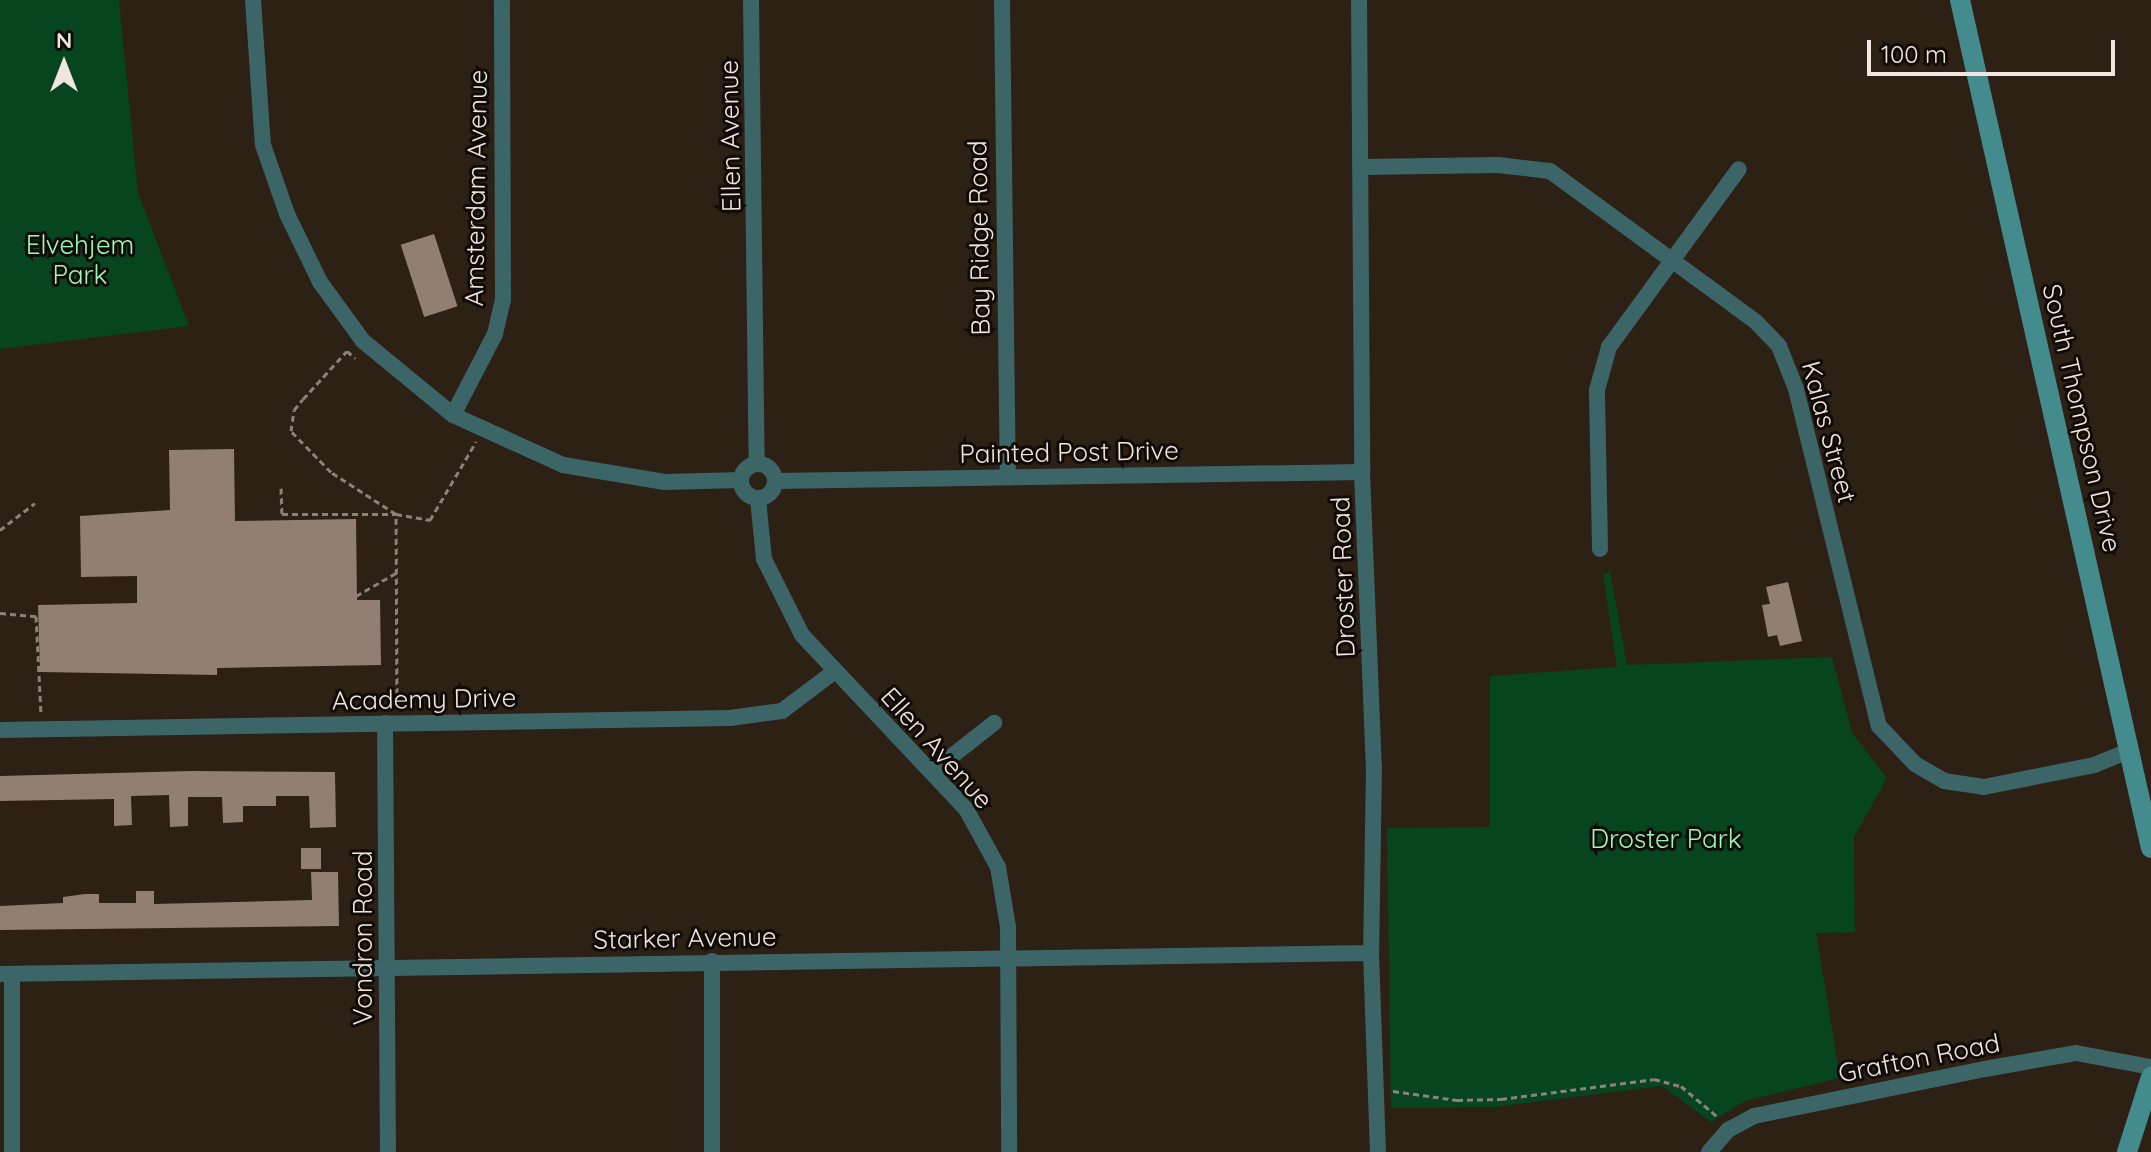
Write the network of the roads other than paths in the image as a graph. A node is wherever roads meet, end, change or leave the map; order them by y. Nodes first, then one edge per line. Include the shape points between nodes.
1 (253, 0) edge
2 (502, 0) edge
3 (751, 0) edge
4 (1002, 0) edge
5 (1359, 0) edge
6 (1960, 0) edge
7 (1361, 167) junction
8 (1739, 169) dead end
9 (1670, 260) junction
10 (453, 415) junction
11 (757, 463) junction
12 (1362, 472) junction
13 (1008, 475) junction
14 (741, 480) junction
15 (775, 481) junction
16 (758, 499) junction
17 (1600, 549) dead end
18 (834, 672) junction
19 (385, 723) junction
20 (994, 723) dead end
21 (0, 730) edge
22 (2128, 751) junction
23 (933, 771) junction
24 (2151, 848) edge
25 (1371, 953) junction
26 (1008, 957) junction
27 (712, 961) junction
28 (388, 967) junction
29 (6, 974) edge
30 (2151, 1067) edge
31 (2151, 1077) edge
32 (12, 1152) edge
33 (388, 1152) edge
34 (712, 1152) edge
35 (1009, 1152) edge
36 (1378, 1152) edge
37 (1709, 1152) edge
38 (2127, 1152) edge

1 - 10 street via 263,145 287,214 320,282 363,341
2 - 10 street, Amsterdam Avenue via 503,300 495,334
3 - 11 street, Ellen Avenue
4 - 13 street, Bay Ridge Road
5 - 7 street, Droster Road
6 - 22 street, South Thompson Drive
7 - 9 street, Kalas Street via 1498,165 1550,171
7 - 12 street, Droster Road
8 - 9 street
9 - 17 street via 1618,330 1602,366 1597,390
9 - 22 street, Kalas Street via 1756,322 1787,363 1879,726 1887,737 1931,775 1974,786 2094,765
10 - 14 street via 563,465 624,477
11 - 14 street via 747,467
11 - 15 street via 768,466
12 - 13 street, Painted Post Drive
12 - 25 street, Droster Road via 1374,767
13 - 15 street, Painted Post Drive
14 - 16 street via 744,490
15 - 16 street via 772,491
16 - 18 street, Ellen Avenue via 764,559 773,586 802,635
18 - 19 street, Academy Drive via 801,700 769,715
18 - 23 street, Ellen Avenue
19 - 21 street, Academy Drive
19 - 28 street, Vondron Road
20 - 23 street
22 - 24 street, South Thompson Drive
23 - 26 street, Ellen Avenue via 966,809 998,867 1005,888
25 - 26 street, Starker Avenue
25 - 36 street, Droster Road
26 - 27 street, Starker Avenue
26 - 35 street, Ellen Avenue
27 - 28 street, Starker Avenue
27 - 34 street
28 - 29 street, Starker Avenue
28 - 33 street, Vondron Road
29 - 32 street
30 - 37 street, Grafton Road via 2076,1053 1754,1116 1728,1130
31 - 38 street

